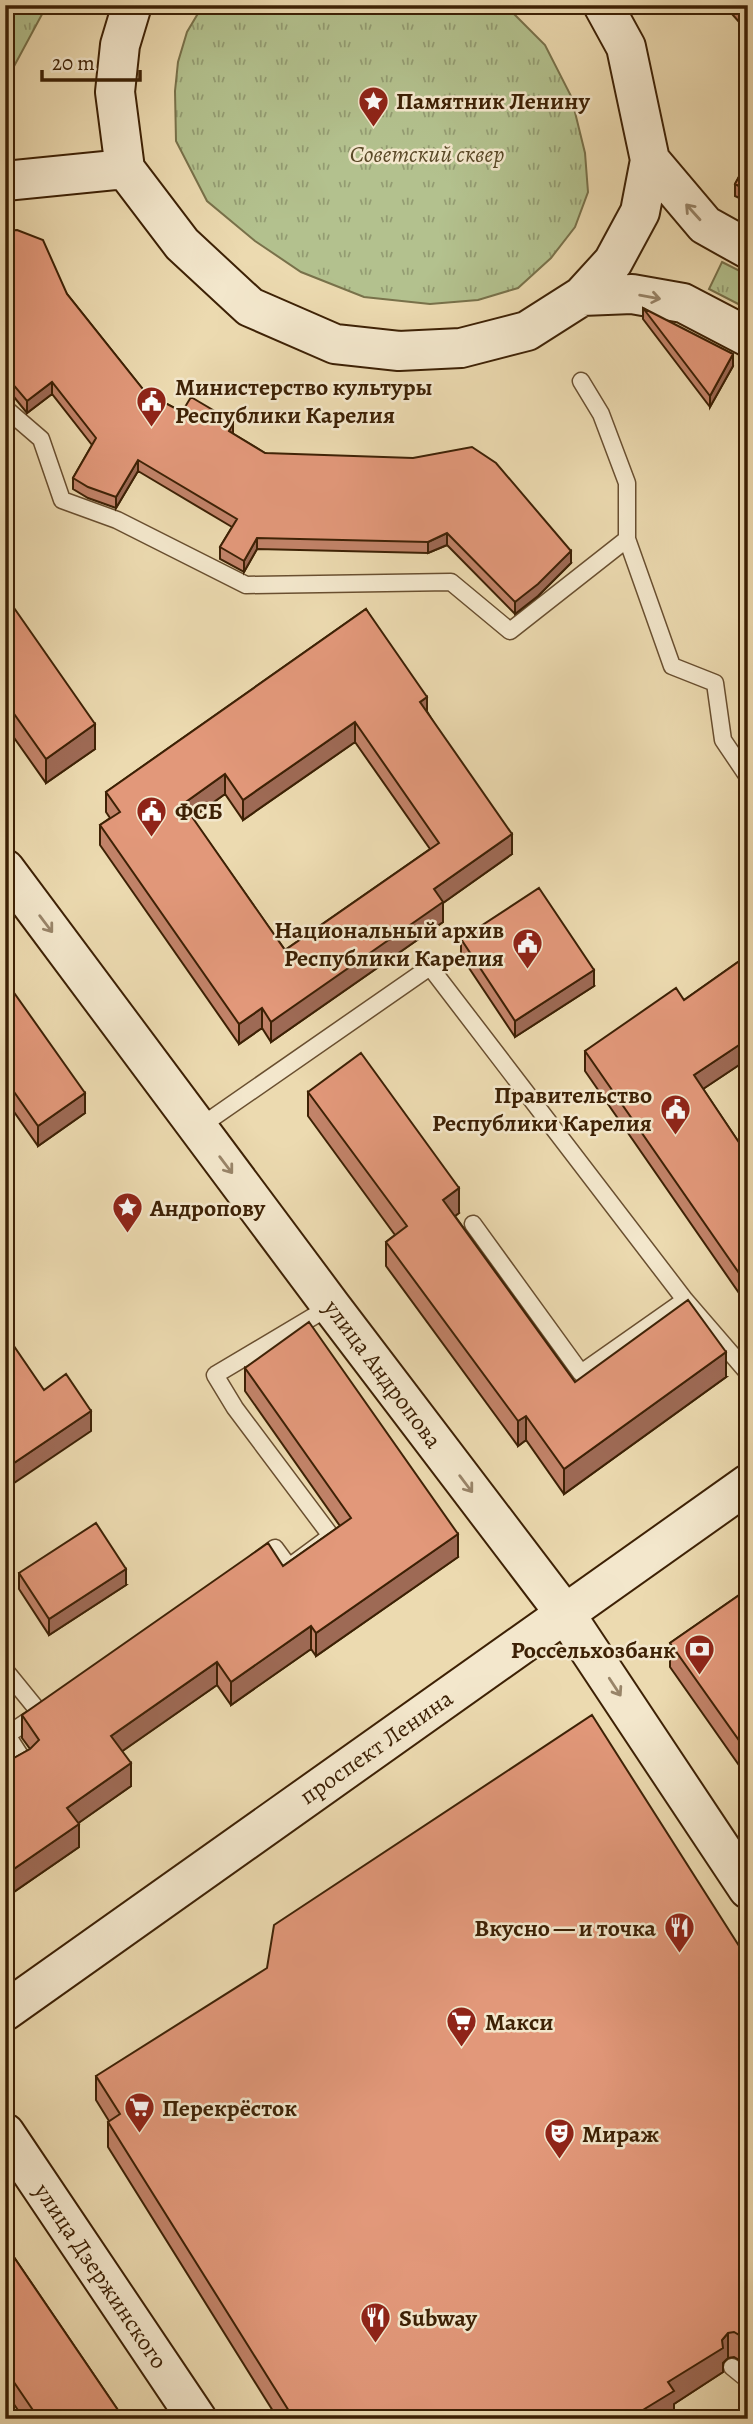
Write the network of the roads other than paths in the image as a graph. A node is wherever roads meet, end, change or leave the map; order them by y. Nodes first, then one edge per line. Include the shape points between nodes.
1 (132, 5) edge
2 (603, 5) edge
3 (650, 160) junction
4 (125, 169) junction
5 (5, 181) edge
6 (748, 249) edge
7 (582, 296) junction
8 (748, 337) edge
9 (581, 381) dead end
10 (5, 408) edge
11 (626, 539) junction
12 (748, 777) edge
13 (5, 869) edge
14 (198, 1128) junction
15 (473, 1224) dead end
16 (685, 1300) junction
17 (331, 1306) junction
18 (748, 1373) edge
19 (748, 1483) edge
20 (242, 1572) edge
21 (566, 1615) junction
22 (5, 1670) edge
23 (5, 1776) edge
24 (748, 1889) edge
25 (5, 2011) edge
26 (5, 2133) edge
27 (732, 2367) edge
28 (748, 2380) edge
29 (197, 2419) edge

1 - 4 main road via 120,45 115,92
2 - 3 main road via 626,47
6 -> 3 main road via 705,225
3 - 7 main road via 640,212 613,262
4 - 5 main road
4 - 7 main road via 182,244 250,307 335,344 399,351 461,348 527,331
7 -> 8 main road via 632,294 683,303
9 - 11 lane via 601,414 627,483
10 - 11 lane via 41,439 62,500 117,520 246,585 451,583 509,631
11 - 12 lane via 672,666 715,683 723,740
13 -> 14 main road, улица Андропова
14 - 16 lane via 430,967
14 -> 17 main road, улица Андропова
15 - 16 lane via 581,1373
16 - 18 lane
17 - 20 lane via 215,1375 331,1536 289,1567 275,1548
17 -> 21 main road, улица Андропова
19 - 21 main road, проспект Ленина
21 -> 24 main road, улица Андропова
21 - 25 main road, проспект Ленина
22 - 23 lane via 46,1709 7,1735 25,1762
26 - 29 main road, улица Дзержинского
27 - 28 lane

